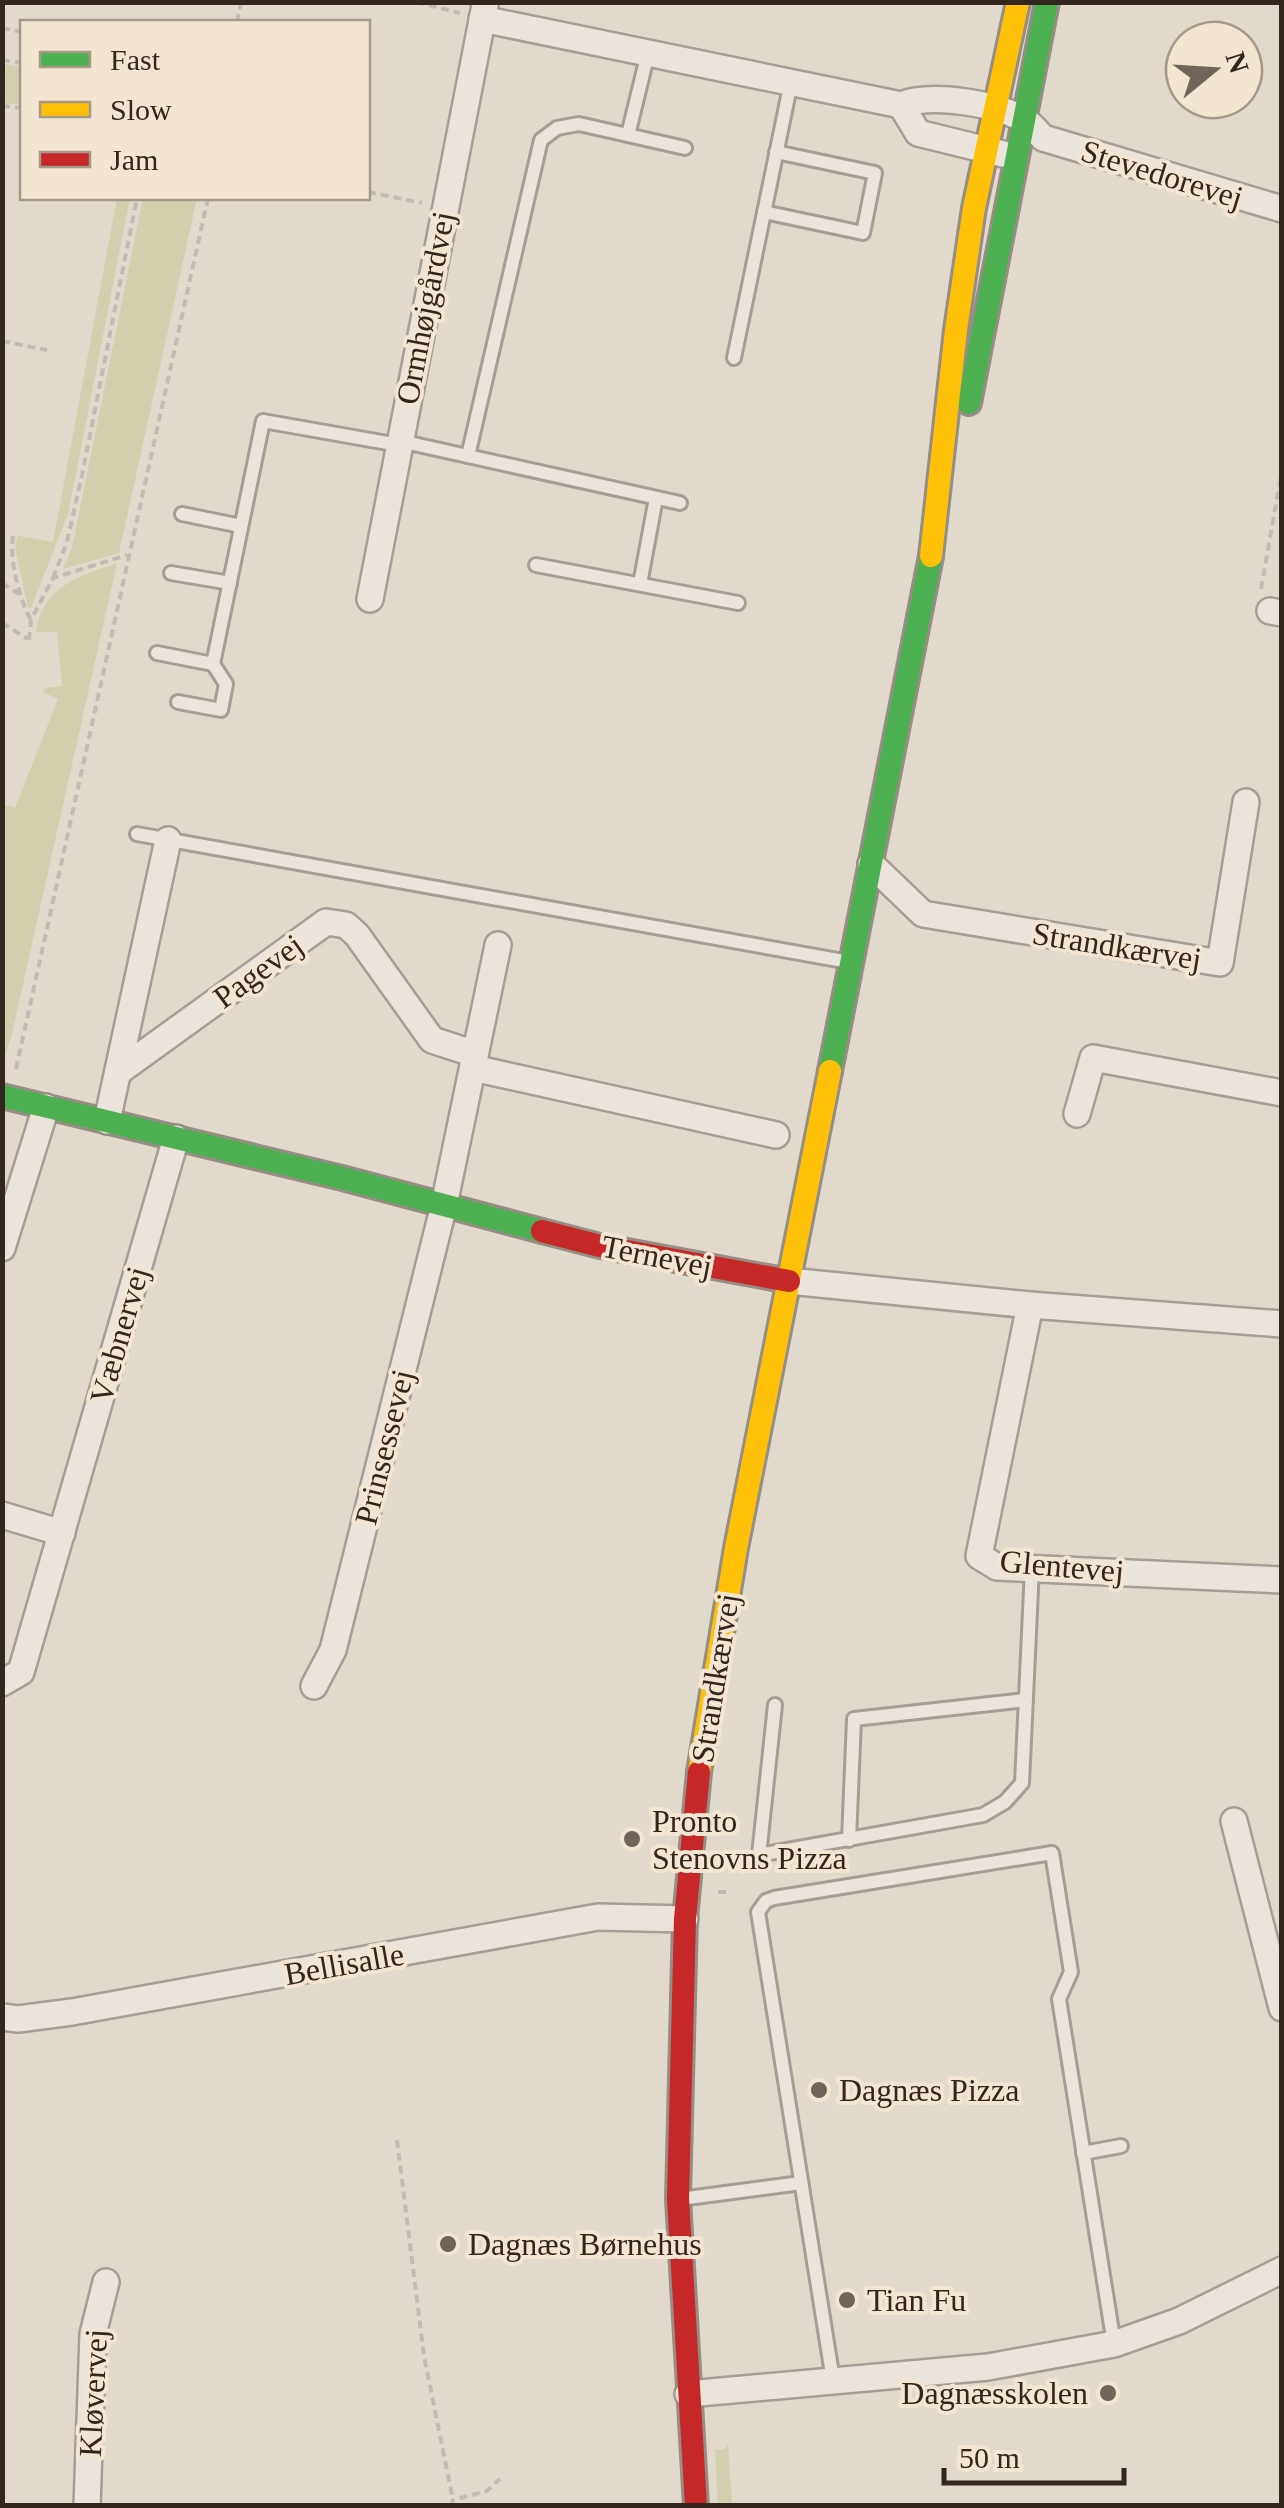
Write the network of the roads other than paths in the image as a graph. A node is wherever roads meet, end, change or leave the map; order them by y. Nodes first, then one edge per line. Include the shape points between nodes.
1 (1018, 2) edge
2 (1047, 2) edge
3 (483, 10) edge
4 (648, 53) junction
5 (791, 82) junction
6 (901, 105) junction
7 (996, 108) junction
8 (1035, 130) junction
9 (628, 134) junction
10 (685, 148) dead end
11 (776, 152) junction
12 (987, 152) junction
13 (1018, 156) junction
14 (1282, 209) edge
15 (764, 212) junction
16 (734, 358) dead end
17 (400, 443) junction
18 (468, 456) junction
19 (656, 498) junction
20 (680, 503) dead end
21 (182, 514) dead end
22 (242, 526) junction
23 (931, 559) junction
24 (536, 565) dead end
25 (171, 573) dead end
26 (230, 583) junction
27 (640, 584) junction
28 (370, 598) dead end
29 (738, 603) dead end
30 (158, 653) dead end
31 (213, 664) junction
32 (178, 702) dead end
33 (1246, 802) dead end
34 (137, 834) dead end
35 (168, 840) junction
36 (871, 864) junction
37 (498, 945) dead end
38 (852, 962) junction
39 (474, 1061) junction
40 (118, 1072) junction
41 (1282, 1093) edge
42 (6, 1097) edge
43 (46, 1106) junction
44 (1077, 1114) dead end
45 (107, 1121) junction
46 (776, 1135) dead end
47 (176, 1138) junction
48 (444, 1205) junction
49 (2, 1248) edge
50 (789, 1281) junction
51 (1030, 1305) junction
52 (1282, 1324) edge
53 (2, 1515) edge
54 (62, 1532) junction
55 (1032, 1568) junction
56 (1282, 1580) edge
57 (2, 1683) edge
58 (314, 1686) dead end
59 (1026, 1700) junction
60 (775, 1705) dead end
61 (1234, 1821) dead end
62 (849, 1840) junction
63 (686, 1920) junction
64 (1282, 2008) edge
65 (2, 2016) edge
66 (1122, 2146) dead end
67 (1083, 2153) junction
68 (801, 2183) junction
69 (678, 2199) junction
70 (1282, 2270) edge
71 (106, 2282) dead end
72 (1114, 2344) junction
73 (833, 2380) junction
74 (688, 2394) junction
75 (88, 2506) edge
76 (696, 2506) edge

1 - 7 main road, Strandkærvej
2 - 8 main road
3 - 4 street
3 - 17 street, Ormhøjgårdvej
4 - 5 street
4 - 9 lane
5 - 6 street
5 - 11 lane
6 - 7 street via 918,98
6 - 12 street via 918,134
7 - 8 street
7 - 12 main road, Strandkærvej
8 - 13 street, Stevedorevej
8 - 14 street, Stevedorevej
9 - 10 lane
9 - 18 lane via 570,124 541,140
11 - 15 lane
11 - 15 lane via 875,173 863,233
12 - 13 street
12 - 23 main road, Strandkærvej via 956,330
13 - 23 main road, Strandkærvej via 946,520
15 - 16 lane
17 - 18 lane
17 - 22 lane via 263,421
17 - 28 street, Ormhøjgårdvej
18 - 19 lane
19 - 20 lane
19 - 27 lane
21 - 22 lane
22 - 26 lane
23 - 36 main road, Strandkærvej
24 - 27 lane
25 - 26 lane
26 - 31 lane
27 - 29 lane
30 - 31 lane
31 - 32 lane via 226,684 221,710
33 - 36 street, Strandkærvej via 1220,963 924,914
34 - 35 lane
35 - 38 lane
35 - 40 street
36 - 38 main road, Strandkærvej
37 - 39 street
38 - 50 main road, Strandkærvej
39 - 40 street, Pagevej via 432,1040 357,935 326,922
39 - 46 street, Pagevej
39 - 48 street
40 - 45 street
41 - 44 street via 1093,1058
42 - 43 main road, Ternevej
43 - 45 main road, Ternevej
43 - 49 street
45 - 47 main road, Ternevej
47 - 48 main road, Ternevej
47 - 54 street, Væbnervej
48 - 50 main road, Ternevej via 600,1246
48 - 58 street, Prinsessevej via 333,1650
50 - 51 street, Ternevej
50 - 63 main road, Strandkærvej via 712,1690
51 - 52 street, Ternevej
51 - 55 street, Glentevej via 979,1556 998,1566
53 - 54 street
54 - 57 street, Væbnervej via 22,1672
55 - 56 street, Glentevej
55 - 59 lane
59 - 62 lane via 1022,1783 1005,1802 958,1822
59 - 62 lane via 854,1718
60 - 62 lane via 759,1855
61 - 64 street
63 - 65 street, Bellisalle via 598,1917 72,2012
63 - 69 main road, Strandkærvej
66 - 67 lane
67 - 68 lane via 1060,1999 1071,1972 1052,1853 774,1898 761,1906
67 - 72 lane
68 - 69 lane
68 - 73 lane
69 - 74 main road, Strandkærvej
70 - 72 street via 1179,2321
71 - 75 street, Kløvervej via 93,2334
72 - 73 street via 988,2366
73 - 74 street
74 - 76 main road, Strandkærvej

